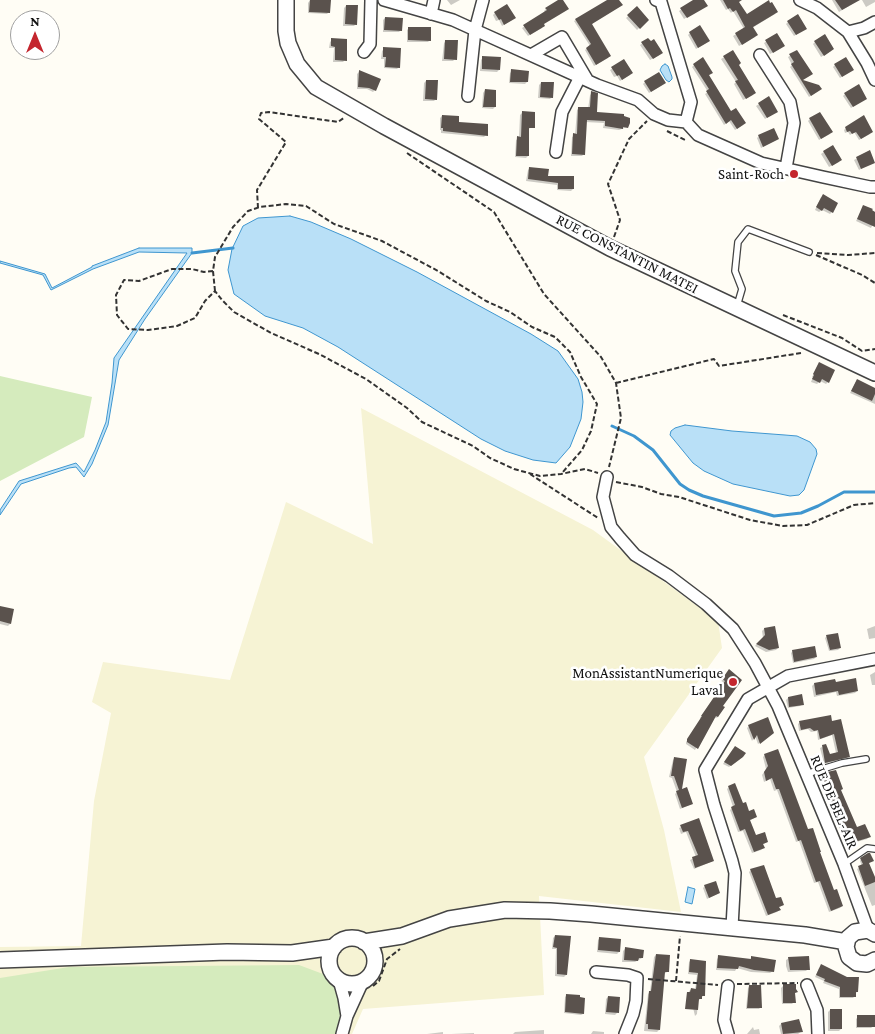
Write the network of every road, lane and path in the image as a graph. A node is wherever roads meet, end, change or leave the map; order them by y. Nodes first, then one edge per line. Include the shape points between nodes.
1 (286, 0) edge
2 (371, 0) edge
3 (384, 0) edge
4 (434, 0) edge
5 (483, 0) edge
6 (800, 0) edge
7 (660, 1) edge
8 (431, 14) junction
9 (875, 22) edge
10 (475, 30) junction
11 (848, 32) junction
12 (364, 52) dead end
13 (532, 55) junction
14 (760, 55) dead end
15 (584, 79) junction
16 (875, 80) edge
17 (468, 96) dead end
18 (354, 109) junction
19 (654, 114) junction
20 (686, 122) junction
21 (403, 148) dead end
22 (556, 152) dead end
23 (786, 168) junction
24 (875, 187) edge
25 (258, 208) junction
26 (610, 248) junction
27 (809, 252) junction
28 (875, 253) edge
29 (213, 271) junction
30 (875, 283) edge
31 (215, 291) junction
32 (737, 308) junction
33 (782, 314) dead end
34 (875, 349) edge
35 (801, 353) dead end
36 (875, 373) edge
37 (616, 383) junction
38 (528, 473) junction
39 (562, 474) junction
40 (607, 477) junction
41 (875, 503) edge
42 (611, 527) junction
43 (875, 659) edge
44 (768, 688) junction
45 (866, 759) dead end
46 (806, 774) junction
47 (875, 849) edge
48 (844, 864) junction
49 (681, 923) junction
50 (732, 928) junction
51 (871, 932) edge
52 (364, 942) junction
53 (847, 942) junction
54 (401, 943) junction
55 (334, 947) junction
56 (292, 953) junction
57 (0, 960) edge
58 (375, 962) junction
59 (874, 963) edge
60 (596, 972) dead end
61 (335, 976) junction
62 (676, 981) dead end
63 (368, 984) junction
64 (728, 986) dead end
65 (807, 986) dead end
66 (347, 1016) junction
67 (342, 1034) edge
68 (626, 1034) edge
69 (728, 1034) edge
70 (818, 1034) edge

1 - 18 street, RUE CONSTANTIN MATEI via 288,44 297,64 316,87
2 - 12 street via 370,44
3 - 8 street
4 - 8 street
5 - 10 street
6 - 11 street via 817,8
7 - 20 street via 691,102
8 - 10 street
9 - 11 street
10 - 13 street
10 - 17 street
11 - 16 street
13 - 15 street
13 - 15 street via 562,37
14 - 23 street via 790,102 794,123
15 - 19 street via 638,100
15 - 22 street via 562,112
18 - 25 path via 338,122 261,113 259,119 286,142 257,190
18 - 26 street, RUE CONSTANTIN MATEI
19 - 20 street
19 - 26 path via 629,140 608,184 620,220
20 - 23 street via 698,136 762,163
21 - 37 path via 408,155 494,212 544,294 601,357
23 - 24 street
25 - 29 path via 248,210 233,227 215,257
25 - 39 path via 286,204 306,206 334,224 382,241 555,337 570,352 597,404 588,438
26 - 32 street, RUE CONSTANTIN MATEI
27 - 28 path
27 - 30 path via 862,274
27 - 32 lane via 748,229 738,242 736,271 742,289
29 - 31 path
29 - 31 path via 172,269 139,281 124,280 116,295 117,315 128,329 177,326 195,318 205,300
31 - 38 path via 234,312 366,379 422,422 473,446 490,458
32 - 36 street, RUE CONSTANTIN MATEI
33 - 34 path via 842,338 862,352
35 - 37 path via 719,366 714,359
37 - 40 path via 621,418
38 - 39 path via 540,476
38 - 42 path
39 - 40 path via 585,469
40 - 41 path via 750,520 783,526 806,525 854,505
40 - 42 street via 604,497
42 - 44 street, RUE DE BEL-AIR via 635,555 669,576 733,629
43 - 44 street via 788,676
44 - 46 street, RUE DE BEL-AIR
44 - 50 street via 748,699 705,770 735,873
45 - 46 lane
46 - 48 street, RUE DE BEL-AIR
47 - 48 lane via 867,848
48 - 51 street, RUE DE BEL-AIR
49 - 50 street
49 - 54 street via 505,910 449,919
49 - 62 path
50 - 53 street
51 - 53 street via 854,932
52 - 54 street
52 - 55 street via 352,938
52 - 58 street via 372,951
53 - 59 street via 847,952 853,960 862,964
54 - 58 street via 386,950
54 - 63 path via 388,959 379,982
55 - 56 street
55 - 61 street via 329,959
56 - 57 street via 227,952
56 - 61 street via 316,962
58 - 63 street
60 - 68 street via 637,978 634,1008
61 - 63 street via 354,984
61 - 66 street
63 - 66 street
64 - 69 street via 724,1020
65 - 70 street via 817,1010
66 - 67 street

